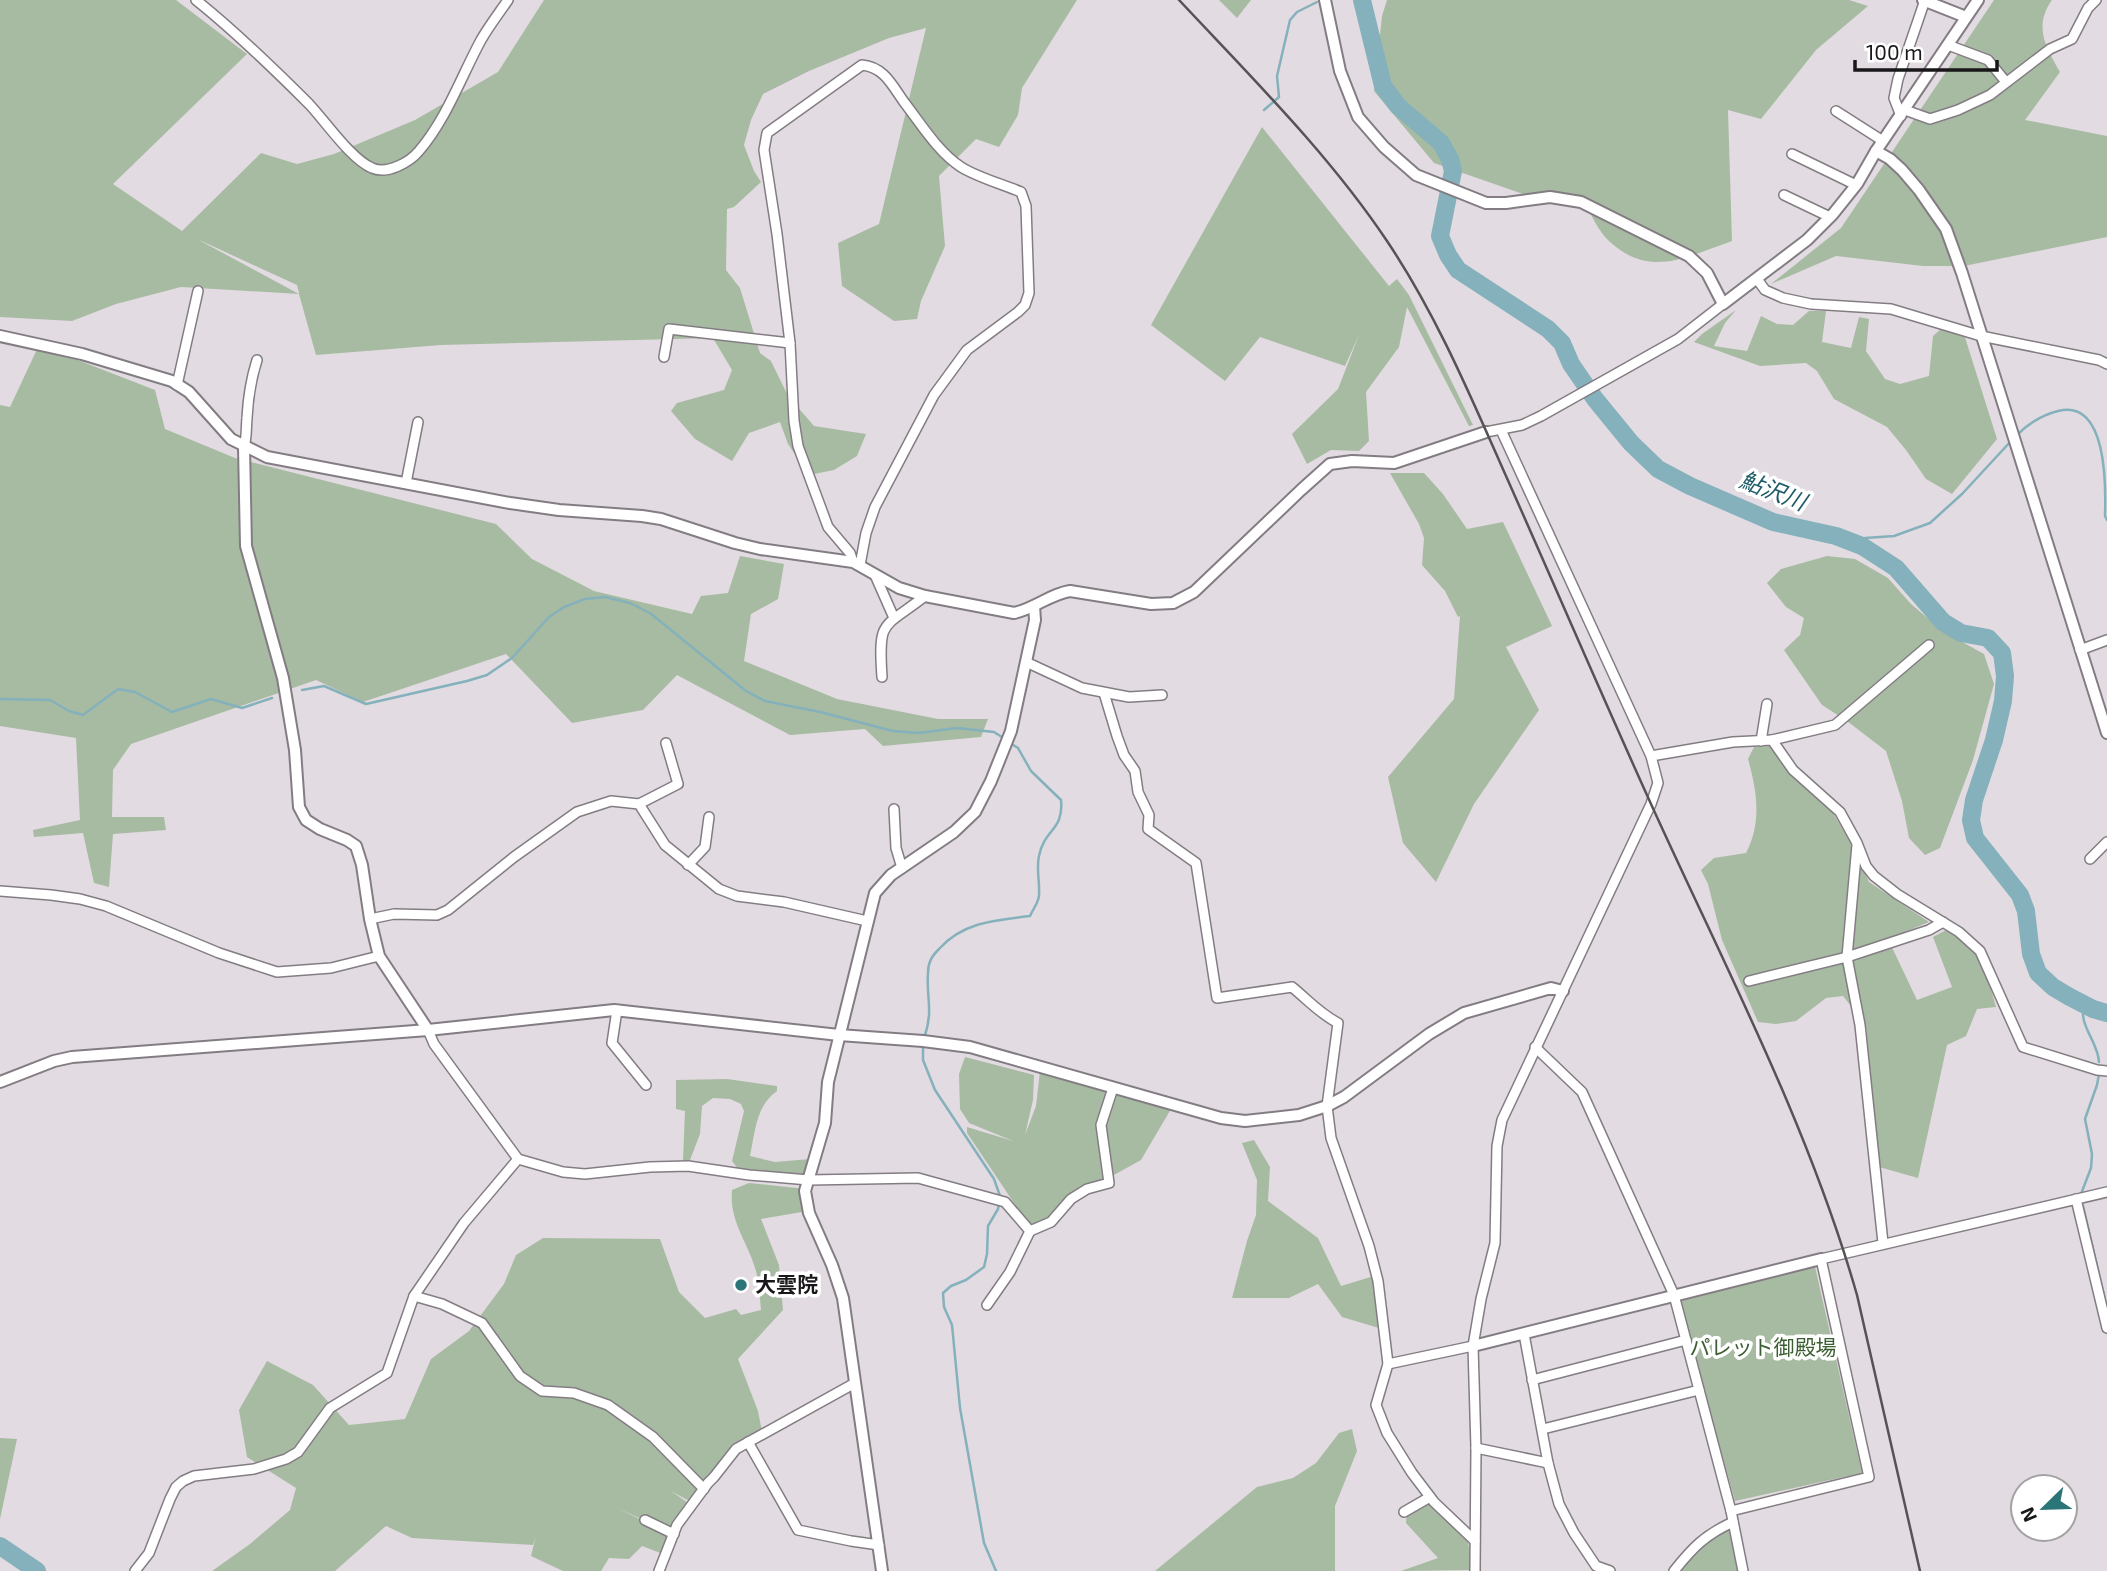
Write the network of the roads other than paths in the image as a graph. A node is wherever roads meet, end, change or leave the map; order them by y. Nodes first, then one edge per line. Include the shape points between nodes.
1 (196, 0) edge
2 (508, 0) edge
3 (1325, 0) edge
4 (1924, 0) edge
5 (1978, 0) edge
6 (2096, 0) edge
7 (1966, 17) junction
8 (1948, 45) junction
9 (2006, 82) junction
10 (1836, 111) dead end
11 (1903, 113) junction
12 (1883, 141) junction
13 (1875, 151) junction
14 (1792, 155) dead end
15 (1856, 185) junction
16 (1784, 195) dead end
17 (1830, 216) junction
18 (1757, 279) junction
19 (198, 291) dead end
20 (1723, 304) junction
21 (0, 336) edge
22 (1981, 336) junction
23 (790, 343) junction
24 (664, 357) dead end
25 (257, 360) dead end
26 (2107, 364) edge
27 (177, 385) junction
28 (418, 422) dead end
29 (1501, 430) junction
30 (1486, 432) joint
31 (244, 447) junction
32 (406, 483) junction
33 (856, 563) junction
34 (875, 575) junction
35 (925, 596) junction
36 (1034, 607) junction
37 (894, 618) junction
38 (2107, 640) edge
39 (1929, 645) dead end
40 (2080, 650) junction
41 (1026, 662) junction
42 (882, 677) dead end
43 (1104, 693) junction
44 (1162, 695) dead end
45 (1767, 704) dead end
46 (2107, 733) edge
47 (1772, 740) junction
48 (1761, 741) junction
49 (666, 743) dead end
50 (1651, 756) junction
51 (639, 804) junction
52 (894, 809) dead end
53 (709, 817) dead end
54 (2107, 842) edge
55 (1857, 843) junction
56 (2090, 859) dead end
57 (688, 864) junction
58 (902, 868) junction
59 (0, 891) edge
60 (370, 919) junction
61 (867, 921) junction
62 (1943, 922) junction
63 (379, 956) junction
64 (1847, 957) junction
65 (1749, 981) dead end
66 (1563, 990) junction
67 (617, 1010) junction
68 (428, 1030) junction
69 (839, 1035) junction
70 (1535, 1047) junction
71 (2107, 1071) edge
72 (0, 1082) edge
73 (646, 1085) dead end
74 (1113, 1088) junction
75 (1327, 1106) junction
76 (518, 1158) junction
77 (809, 1180) junction
78 (2107, 1192) edge
79 (2076, 1199) junction
80 (1030, 1231) junction
81 (1883, 1243) junction
82 (1821, 1259) junction
83 (1674, 1295) junction
84 (414, 1296) junction
85 (987, 1305) dead end
86 (2107, 1328) edge
87 (1524, 1334) junction
88 (1686, 1340) junction
89 (1473, 1346) junction
90 (1388, 1364) junction
91 (1532, 1380) junction
92 (855, 1384) junction
93 (1699, 1390) junction
94 (1543, 1429) junction
95 (748, 1442) junction
96 (1476, 1448) junction
97 (1548, 1463) junction
98 (704, 1489) junction
99 (1430, 1497) junction
100 (1731, 1511) junction
101 (1404, 1513) dead end
102 (645, 1520) dead end
103 (1733, 1522) junction
104 (674, 1534) junction
105 (1475, 1541) junction
106 (879, 1545) junction
107 (135, 1571) edge
108 (659, 1571) edge
109 (882, 1571) edge
110 (1475, 1571) edge
111 (1610, 1571) edge
112 (1674, 1571) edge
113 (1743, 1571) edge

1 - 2 street via 374,169 406,163 419,152
3 - 20 street via 1340,71 1358,117 1416,175 1486,203 1550,197 1581,202 1689,256 1707,273
4 - 7 street
4 - 11 street via 1898,79 1895,99
5 - 7 street
6 - 9 street via 2072,39 2050,49
7 - 8 street
8 - 9 street via 1988,60
8 - 11 street
9 - 11 street via 1990,95 1930,120
10 - 12 street
11 - 12 street
12 - 13 street
13 - 15 street
13 - 22 street via 1902,170 1946,229
14 - 15 street
15 - 17 street
16 - 17 street
17 - 18 street
18 - 20 street
18 - 22 street via 1765,290 1783,298 1891,309
19 - 27 street
20 - 29 street via 1678,339 1522,425
21 - 27 street via 82,354
22 - 26 street
22 - 40 street
23 - 24 street via 669,329
23 - 33 street via 798,446 828,527
23 - 33 street via 764,150 767,133 862,65 875,67 948,156 962,167 1021,191 1026,206 1028,293 1026,305 967,350 934,395 875,507
25 - 31 street
27 - 31 street
28 - 32 street
29 - 30 street
29 - 50 street
30 - 36 street via 1394,464 1330,464 1194,593 1173,603 1151,604 1070,591
31 - 32 street via 267,457
31 - 60 street via 246,545 283,678 299,807 306,820 356,846
32 - 33 street via 522,505 642,516 747,546
33 - 34 street
34 - 35 street
34 - 37 street
35 - 36 street via 1014,613
35 - 37 street
36 - 41 street
37 - 42 street via 881,634
38 - 40 street
39 - 47 street via 1835,725
40 - 46 street
41 - 43 street
41 - 58 street via 1011,731 975,812
43 - 44 street
43 - 75 street via 1124,755 1135,771 1138,792 1149,815 1148,829 1196,863 1217,998 1292,987 1320,1014 1338,1023
45 - 48 street
47 - 48 street
47 - 55 street via 1793,769 1840,812
48 - 50 street via 1733,741
49 - 51 street via 678,784
50 - 66 street via 1656,793
51 - 57 street via 665,845
51 - 60 street via 611,801 577,812 437,915 394,914
52 - 58 street
53 - 57 street via 705,847
54 - 56 street
55 - 62 street via 1874,876
55 - 64 street
57 - 61 street via 719,889 737,896
58 - 61 street via 875,893
59 - 63 street via 106,906 277,972 331,968
60 - 63 street
61 - 69 street
62 - 64 street
62 - 71 street via 1980,951 2023,1047
63 - 68 street
64 - 65 street
64 - 81 street via 1860,1025
66 - 70 street
66 - 75 street via 1552,988 1464,1013
67 - 68 street
67 - 69 street
67 - 73 street via 612,1043
68 - 72 street via 72,1056
68 - 76 street
69 - 74 street via 970,1048
69 - 77 street via 825,1123
70 - 83 street via 1583,1092
70 - 89 street via 1502,1120 1497,1146 1495,1242
74 - 75 street via 1245,1121 1299,1115
74 - 80 street via 1101,1125 1109,1183 1087,1189 1051,1222
75 - 90 street via 1331,1138 1378,1281
76 - 77 street via 585,1174 688,1166
76 - 84 street via 464,1223
77 - 80 street via 918,1178 1005,1202
77 - 92 street via 805,1191 809,1213 843,1298
78 - 79 street
79 - 81 street
79 - 86 street
80 - 85 street
81 - 82 street
82 - 83 street
82 - 100 street via 1869,1477
83 - 87 street
83 - 88 street
84 - 98 street via 482,1322 520,1376 541,1391 574,1393 608,1405 653,1437
84 - 107 street via 387,1373 330,1408 298,1452 286,1460 183,1481 170,1499 149,1553
87 - 89 street
87 - 91 street
88 - 91 street
88 - 93 street
89 - 90 street
89 - 96 street
90 - 99 street via 1376,1405 1387,1433
91 - 94 street
92 - 95 street
92 - 106 street
93 - 94 street
93 - 100 street
94 - 97 street
95 - 98 street via 736,1449
95 - 106 street via 798,1530
96 - 97 street
96 - 105 street
97 - 111 street via 1559,1504 1574,1533 1596,1566
98 - 104 street
99 - 101 street
99 - 105 street
100 - 103 street
102 - 104 street
103 - 112 street via 1693,1547
103 - 113 street
104 - 108 street
105 - 110 street
106 - 109 street

